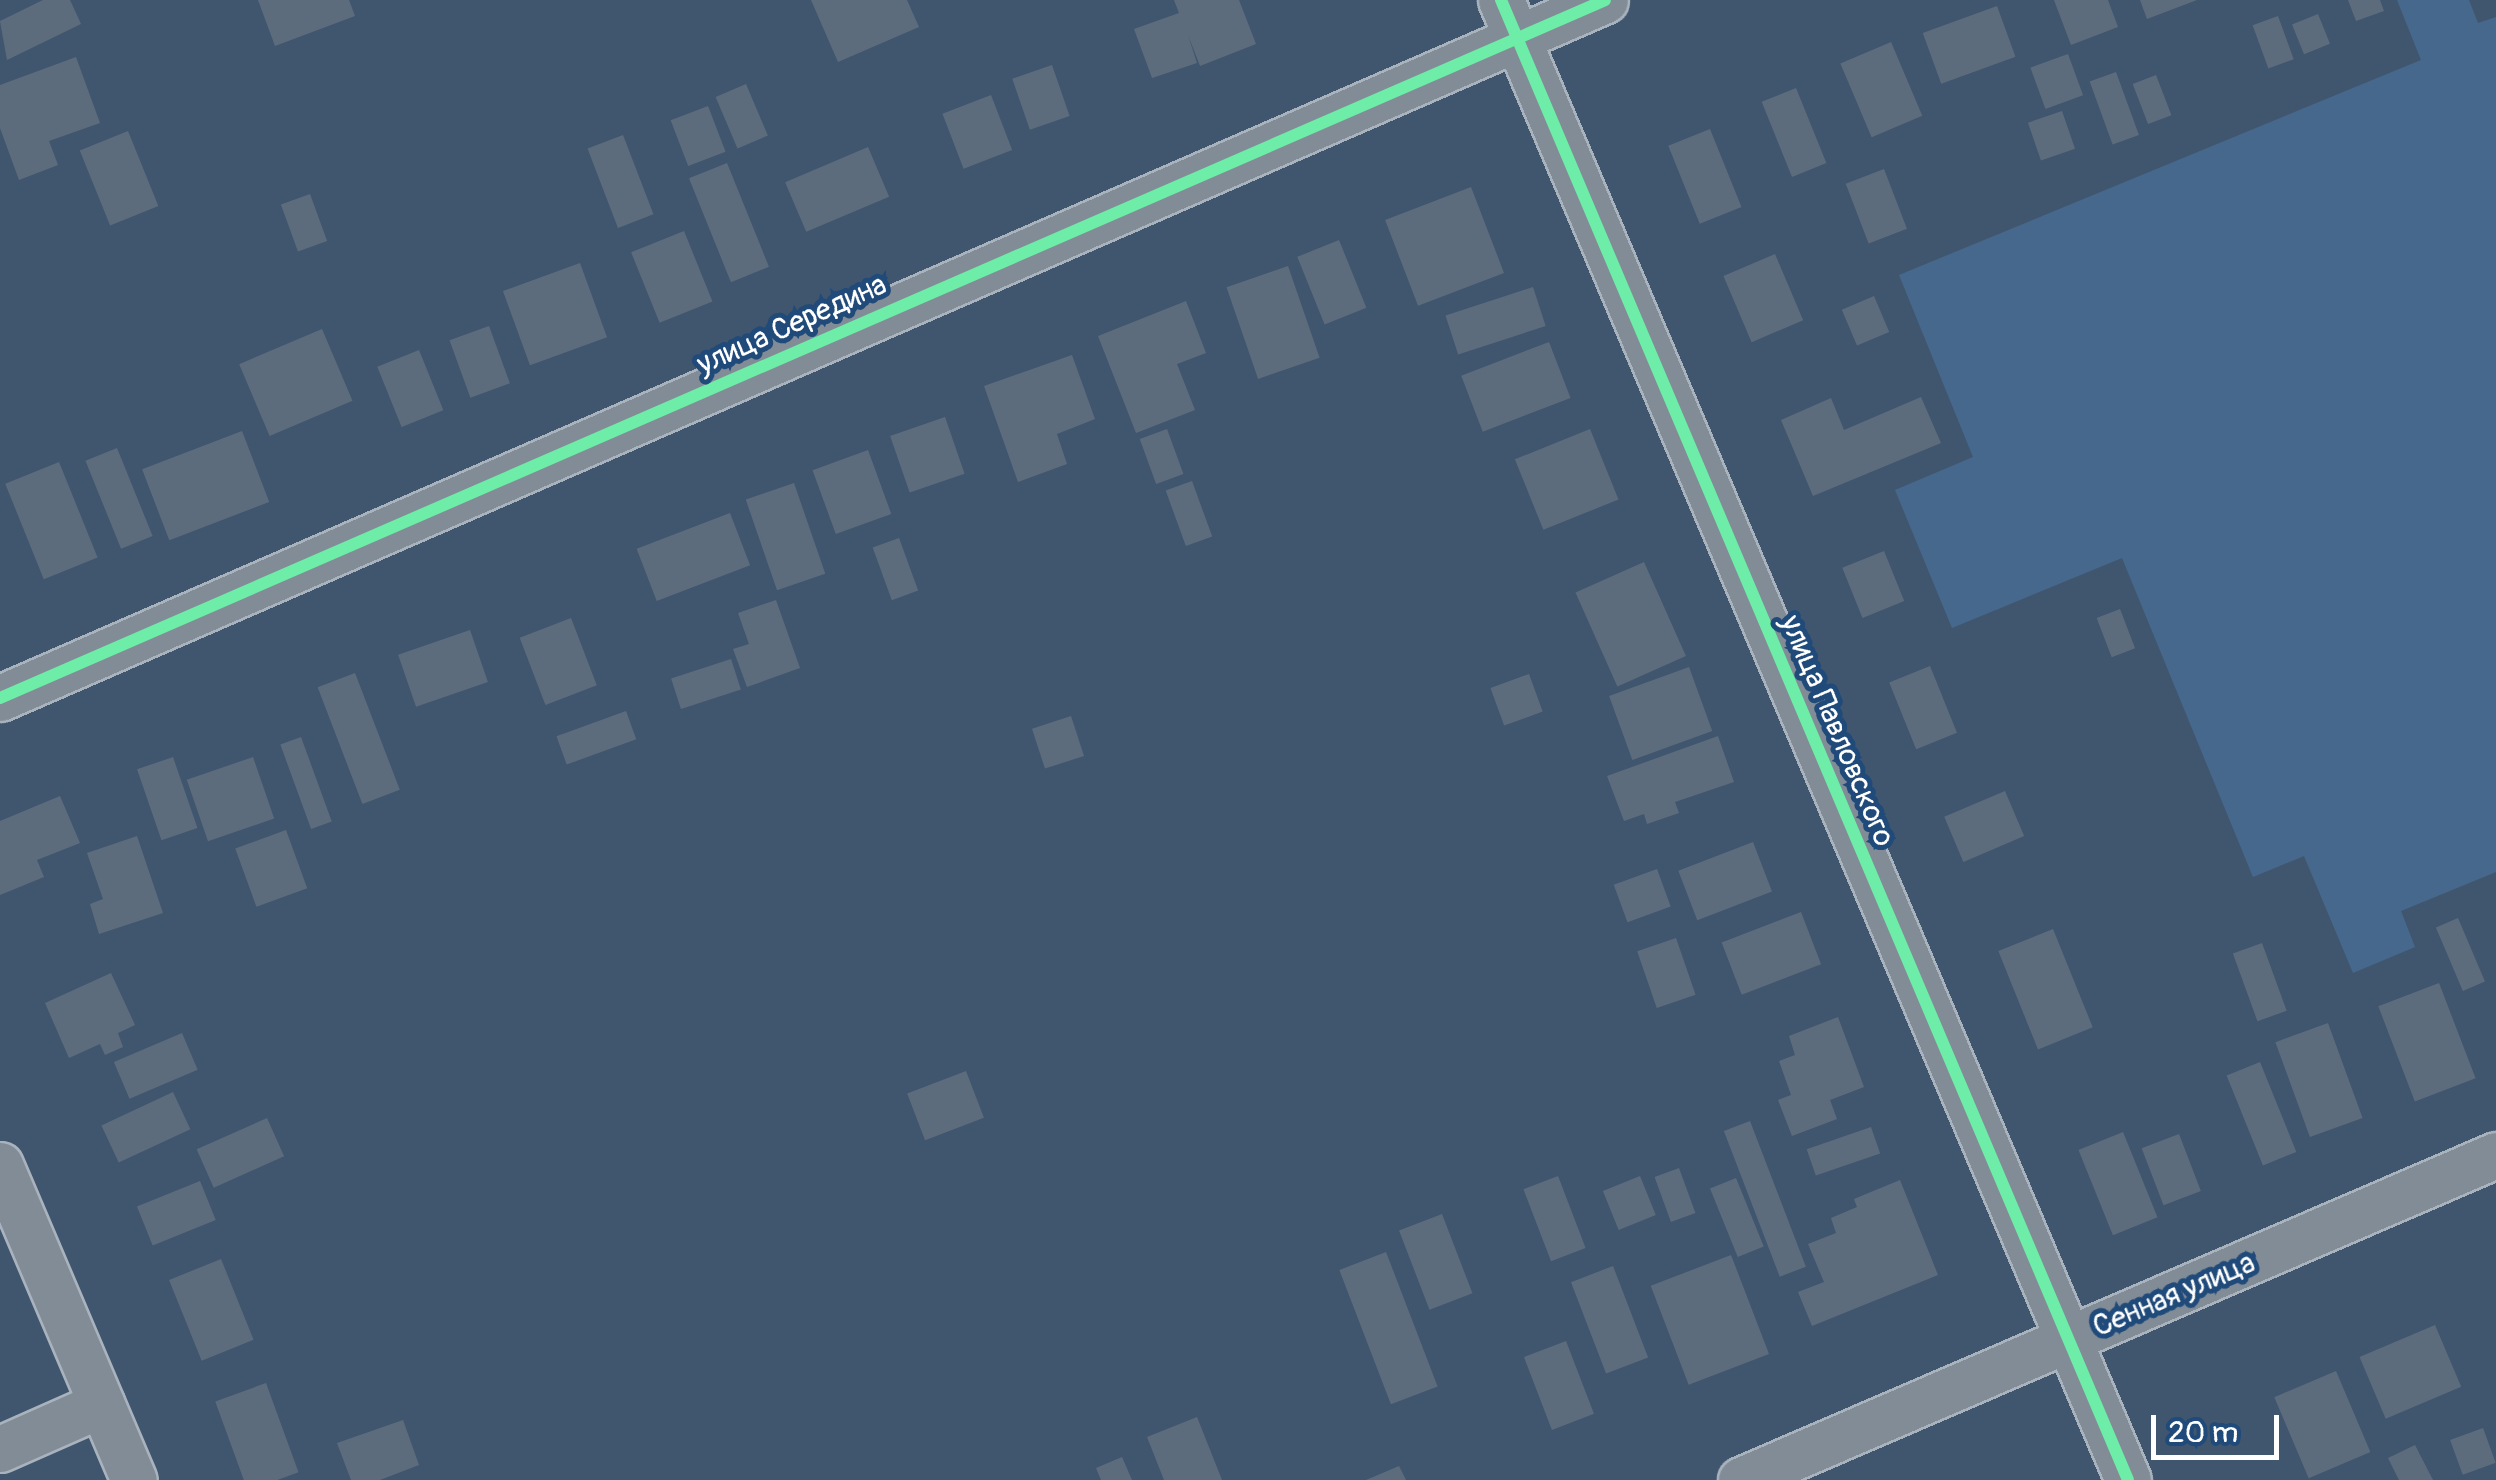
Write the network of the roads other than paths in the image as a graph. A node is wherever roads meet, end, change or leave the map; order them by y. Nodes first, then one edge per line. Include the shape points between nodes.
1 (1605, 0) edge
2 (1509, 18) edge
3 (0, 698) edge
4 (2496, 1156) edge
5 (0, 1165) edge
6 (2068, 1341) junction
7 (102, 1404) junction
8 (0, 1449) edge
9 (134, 1480) edge
10 (1741, 1480) edge
11 (2128, 1480) edge

1 - 2 street, улица Середина
2 - 3 street, улица Середина
2 - 6 street, улица Павловского
4 - 6 street, Сенная улица
5 - 7 street
6 - 10 street, Сенная улица
6 - 11 street, улица Павловского
7 - 8 street
7 - 9 street

